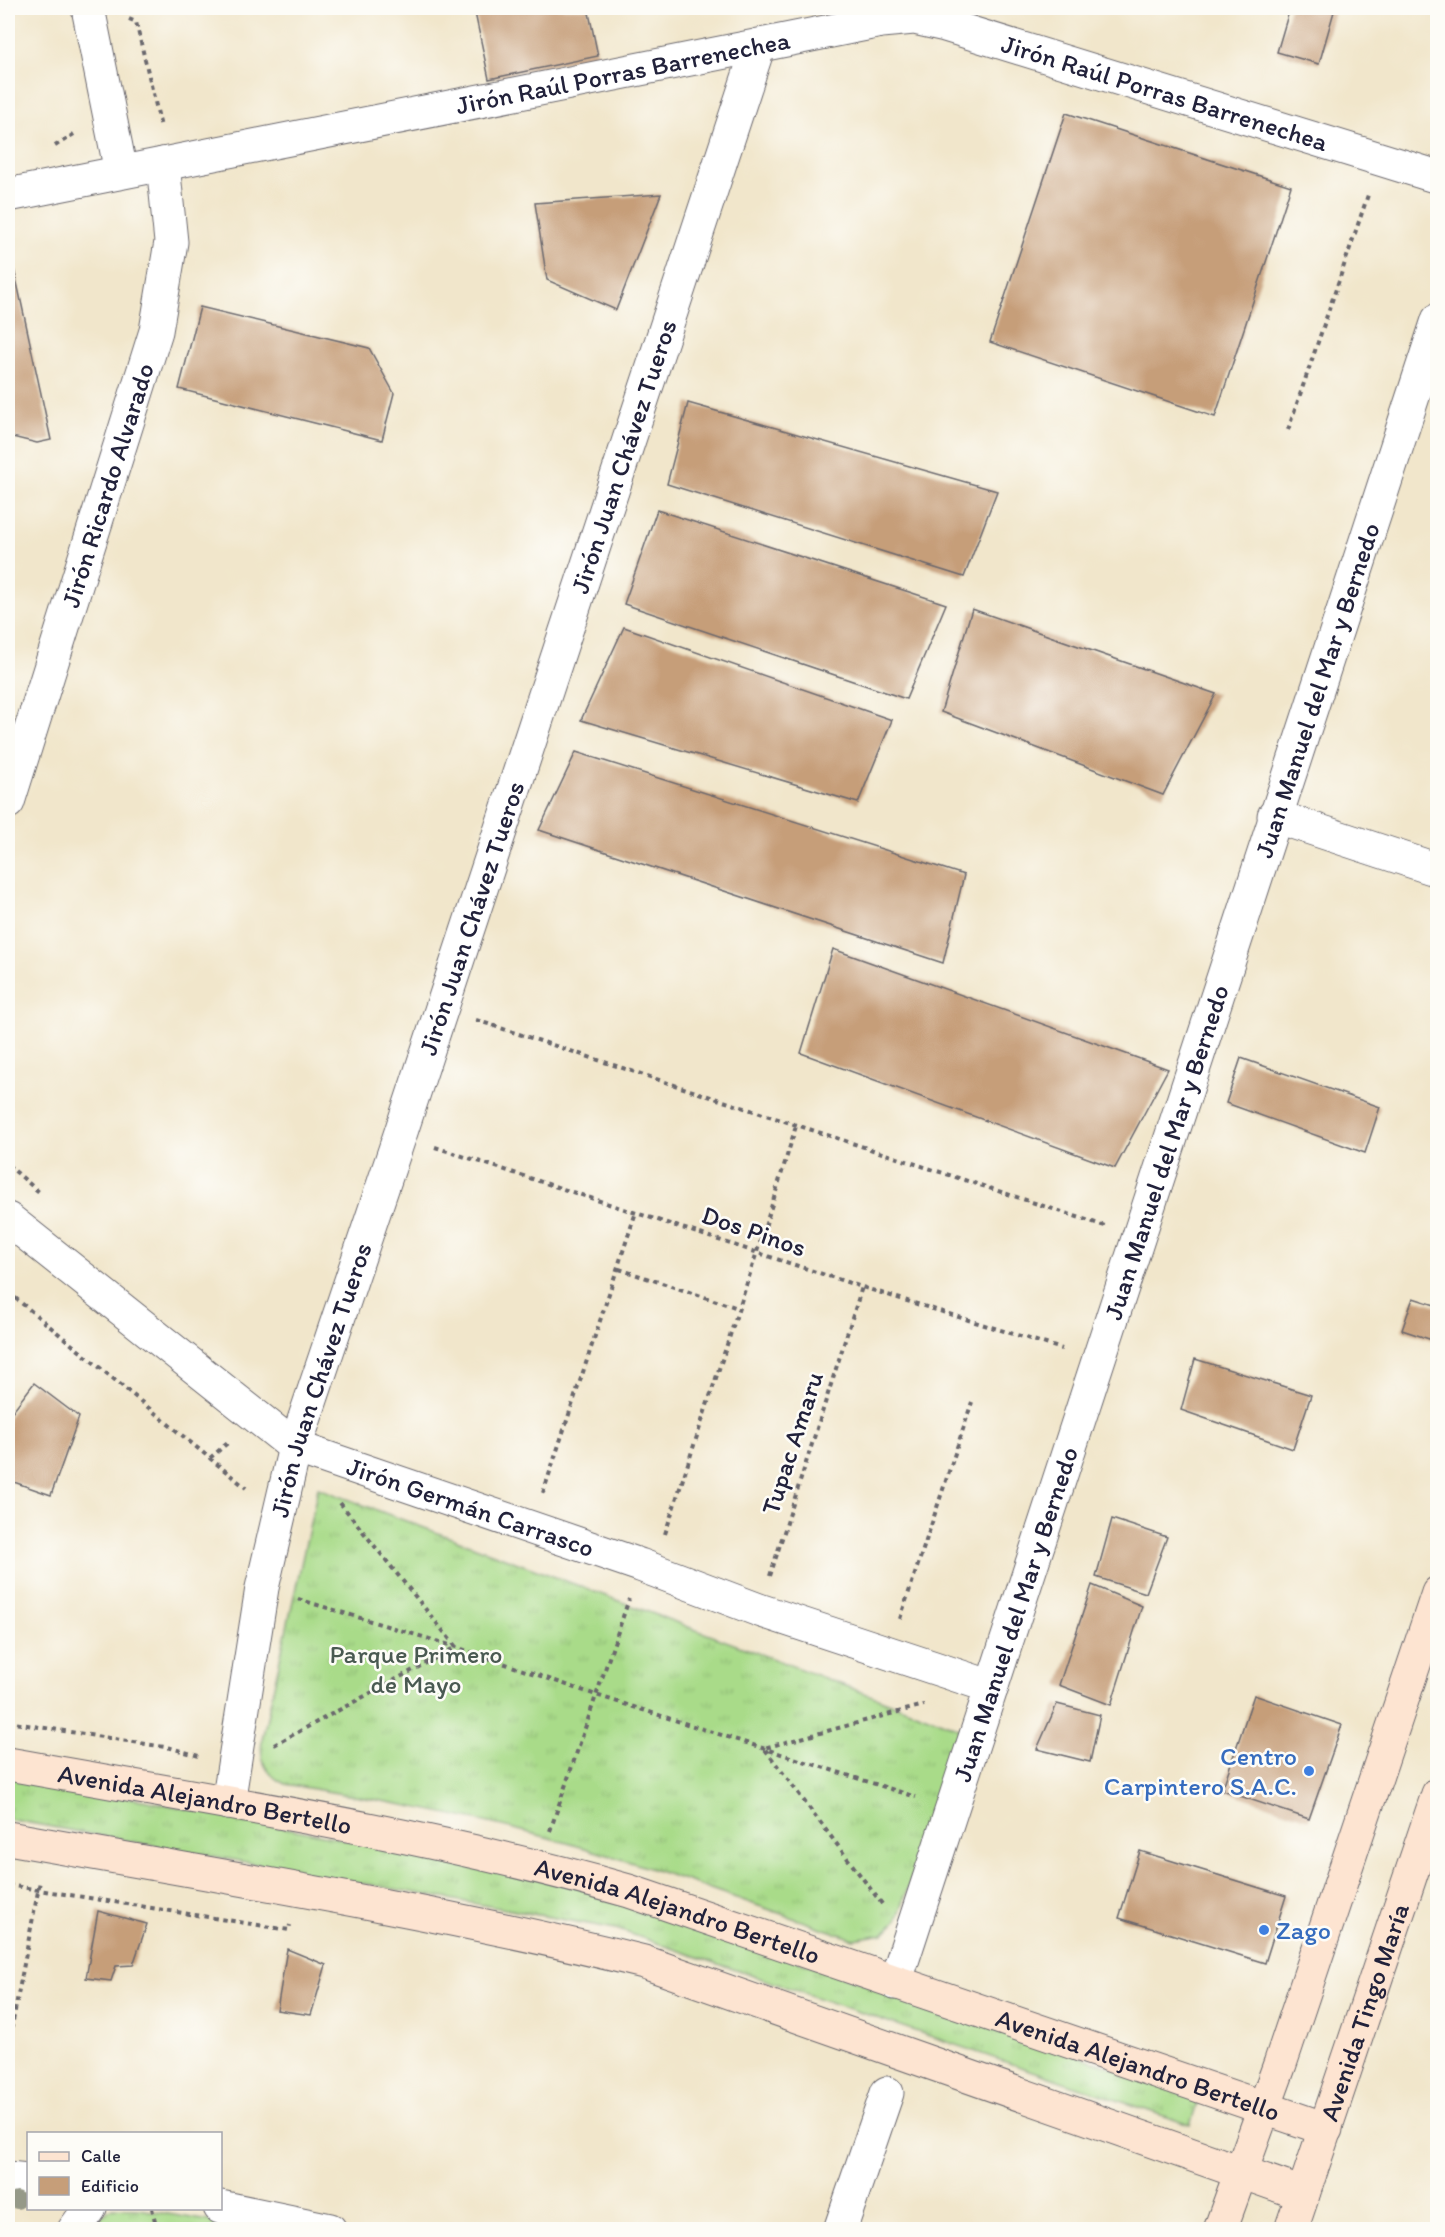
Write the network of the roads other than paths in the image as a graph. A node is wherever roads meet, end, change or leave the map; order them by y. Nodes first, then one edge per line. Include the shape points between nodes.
1 (88, 8) edge
2 (759, 45) junction
3 (163, 164) junction
4 (121, 172) junction
5 (1437, 177) edge
6 (8, 195) edge
7 (1437, 320) edge
8 (8, 802) edge
9 (1274, 816) junction
10 (1437, 870) edge
11 (8, 1219) edge
12 (295, 1447) junction
13 (1437, 1593) edge
14 (992, 1687) junction
15 (8, 1764) edge
16 (1437, 1794) edge
17 (228, 1803) junction
18 (8, 1838) edge
19 (895, 1983) junction
20 (887, 2092) dead end
21 (1263, 2109) junction
22 (1326, 2129) junction
23 (1240, 2173) junction
24 (8, 2178) edge
25 (27, 2180) edge
26 (1303, 2194) junction
27 (222, 2207) edge
28 (88, 2210) edge
29 (74, 2229) edge
30 (330, 2229) edge
31 (840, 2229) edge
32 (1220, 2229) edge
33 (1291, 2229) edge

1 - 4 street
2 - 3 street, Jirón Raúl Porras Barrenechea
2 - 5 street, Jirón Raúl Porras Barrenechea via 914,18
2 - 12 street, Jirón Juan Chávez Tueros
3 - 4 street, Jirón Raúl Porras Barrenechea
3 - 8 street, Jirón Ricardo Alvarado via 171,242 156,331
4 - 6 street, Jirón Raúl Porras Barrenechea
7 - 9 street, Juan Manuel del Mar y Bernedo
9 - 10 street
9 - 14 street, Juan Manuel del Mar y Bernedo
11 - 12 street, Jirón Germán Carrasco
12 - 14 street, Jirón Germán Carrasco via 647,1567 759,1610
12 - 17 street, Jirón Juan Chávez Tueros via 262,1588
13 - 21 main road
14 - 19 street, Juan Manuel del Mar y Bernedo
15 - 17 main road, Avenida Alejandro Bertello
16 - 22 main road, Avenida Tingo María
17 - 19 main road, Avenida Alejandro Bertello via 463,1847 539,1866 629,1891
18 - 23 main road via 301,1889 535,1935 644,1962
19 - 21 main road, Avenida Alejandro Bertello
20 - 31 street
21 - 22 main road, Avenida Alejandro Bertello
21 - 23 main road
22 - 26 main road, Avenida Tingo María
23 - 26 main road
23 - 32 main road
24 - 25 street
26 - 33 main road, Avenida Tingo María
27 - 30 street
28 - 29 street

